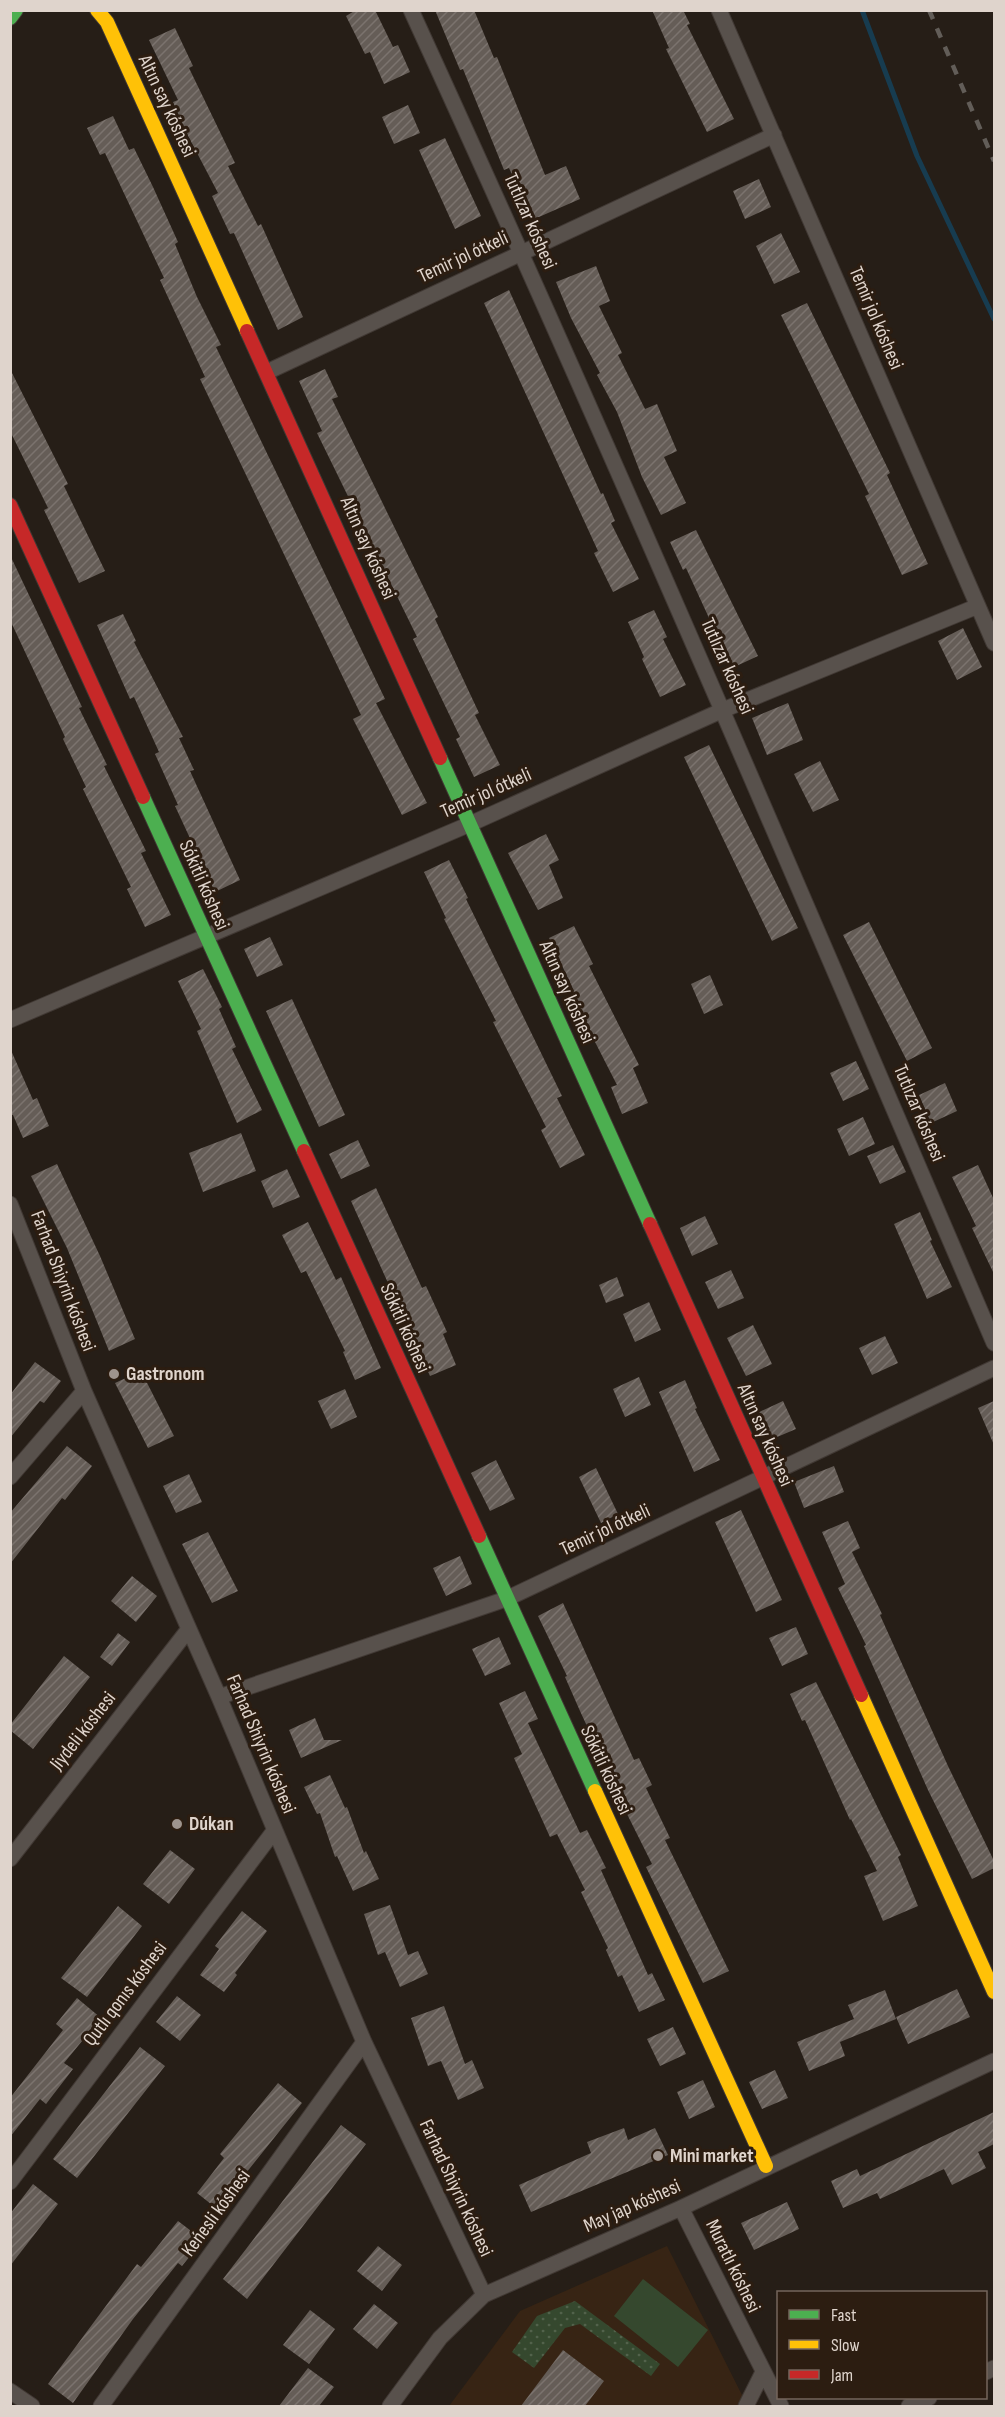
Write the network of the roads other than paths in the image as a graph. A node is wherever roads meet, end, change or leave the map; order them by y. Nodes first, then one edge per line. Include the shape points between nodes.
1 (16, 10) edge
2 (97, 10) edge
3 (411, 10) edge
4 (719, 10) edge
5 (10, 18) edge
6 (774, 135) junction
7 (522, 252) junction
8 (267, 372) junction
9 (10, 505) edge
10 (978, 606) junction
11 (994, 643) edge
12 (723, 710) junction
13 (470, 824) junction
14 (206, 937) junction
15 (10, 1020) edge
16 (10, 1204) edge
17 (994, 1343) edge
18 (994, 1368) edge
19 (84, 1391) junction
20 (10, 1478) edge
21 (762, 1479) junction
22 (506, 1599) junction
23 (188, 1630) junction
24 (219, 1697) junction
25 (274, 1831) junction
26 (10, 1859) edge
27 (994, 1992) edge
28 (364, 2042) junction
29 (994, 2061) edge
30 (766, 2166) junction
31 (10, 2182) edge
32 (681, 2208) junction
33 (484, 2295) junction
34 (762, 2374) junction
35 (10, 2391) edge
36 (925, 2399) edge
37 (33, 2406) edge
38 (101, 2406) edge
39 (390, 2406) edge
40 (746, 2406) edge
41 (781, 2406) edge
42 (909, 2406) edge

1 - 5 street
2 - 8 street, Altın say kóshesi via 112,33
3 - 7 street, Tutlızar kóshesi
4 - 6 street, Temir jol kóshesi
6 - 7 street, Temir jol ótkeli
6 - 10 street, Temir jol kóshesi
7 - 8 street, Temir jol ótkeli
7 - 12 street, Tutlızar kóshesi
8 - 13 street, Altın say kóshesi
9 - 14 street, Sókitli kóshesi
10 - 11 street, Temir jol kóshesi
10 - 12 street, Temir jol ótkeli
12 - 13 street, Temir jol ótkeli
12 - 17 street, Tutlızar kóshesi
13 - 14 street, Temir jol ótkeli
13 - 21 street, Altın say kóshesi
14 - 15 street, Temir jol ótkeli
14 - 22 street, Sókitli kóshesi
16 - 19 street, Farhad Shiyrin kóshesi
18 - 21 street, Temir jol ótkeli
19 - 20 street
19 - 23 street, Farhad Shiyrin kóshesi
21 - 22 street, Temir jol ótkeli
21 - 27 street, Altın say kóshesi
22 - 24 street, Temir jol ótkeli
22 - 30 street, Sókitli kóshesi
23 - 24 street, Farhad Shiyrin kóshesi
23 - 26 street, Jiydeli kóshesi
24 - 25 street, Farhad Shiyrin kóshesi
25 - 28 street, Farhad Shiyrin kóshesi
25 - 31 street, Qutlı qonıs kóshesi
28 - 33 street, Farhad Shiyrin kóshesi
28 - 38 street, Keńesli kóshesi
29 - 30 street, May jap kóshesi
30 - 32 street, May jap kóshesi
32 - 33 street, May jap kóshesi
32 - 34 street, Muratlı kóshesi
33 - 39 street, May jap kóshesi via 440,2338
34 - 40 street
34 - 41 street, Muratlı kóshesi
35 - 37 street
36 - 42 street

